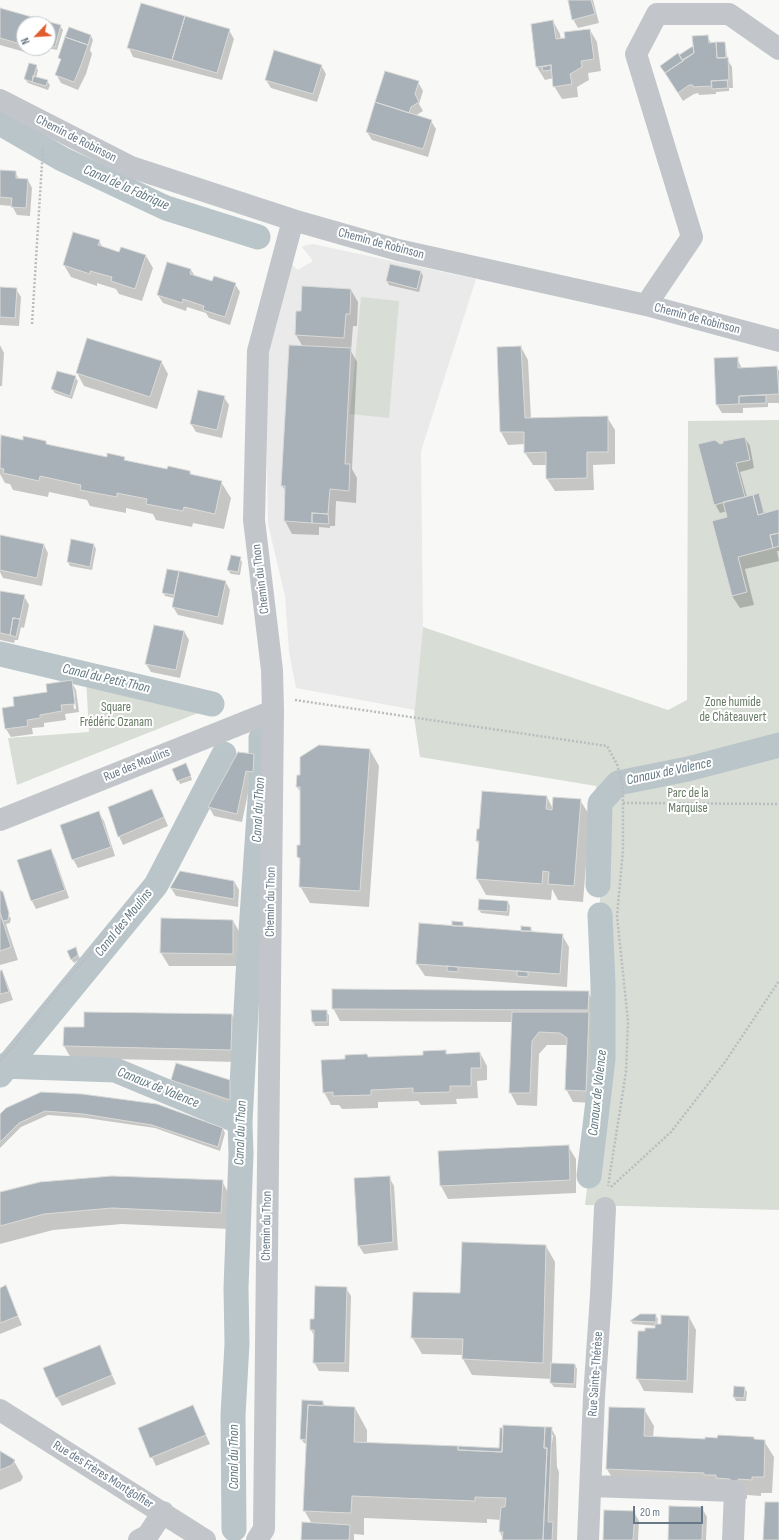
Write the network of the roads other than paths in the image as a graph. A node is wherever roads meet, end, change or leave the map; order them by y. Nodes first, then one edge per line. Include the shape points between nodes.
1 (779, 49) edge
2 (0, 100) edge
3 (293, 220) junction
4 (646, 305) junction
5 (778, 338) edge
6 (273, 704) junction
7 (0, 820) edge
8 (605, 1208) dead end
9 (0, 1410) edge
10 (591, 1486) junction
11 (163, 1512) junction
12 (139, 1540) edge
13 (205, 1540) edge
14 (257, 1540) edge
15 (588, 1540) edge
16 (733, 1540) edge

1 - 4 street via 729,14 657,14 636,54 692,237
2 - 3 street, Chemin de Robinson via 131,167
3 - 4 street, Chemin de Robinson via 398,250
3 - 6 street, Chemin du Thon via 258,351 254,520 272,670
4 - 5 street, Chemin de Robinson
6 - 7 street, Rue des Moulins
6 - 14 street, Chemin du Thon via 264,1529
8 - 10 street, Rue Sainte-Thérèse
9 - 11 street, Rue des Frères Montgolfier
10 - 15 street, Rue Sainte-Thérèse
10 - 16 street via 734,1491
11 - 12 street via 148,1535
11 - 13 street, Rue des Frères Montgolfier

